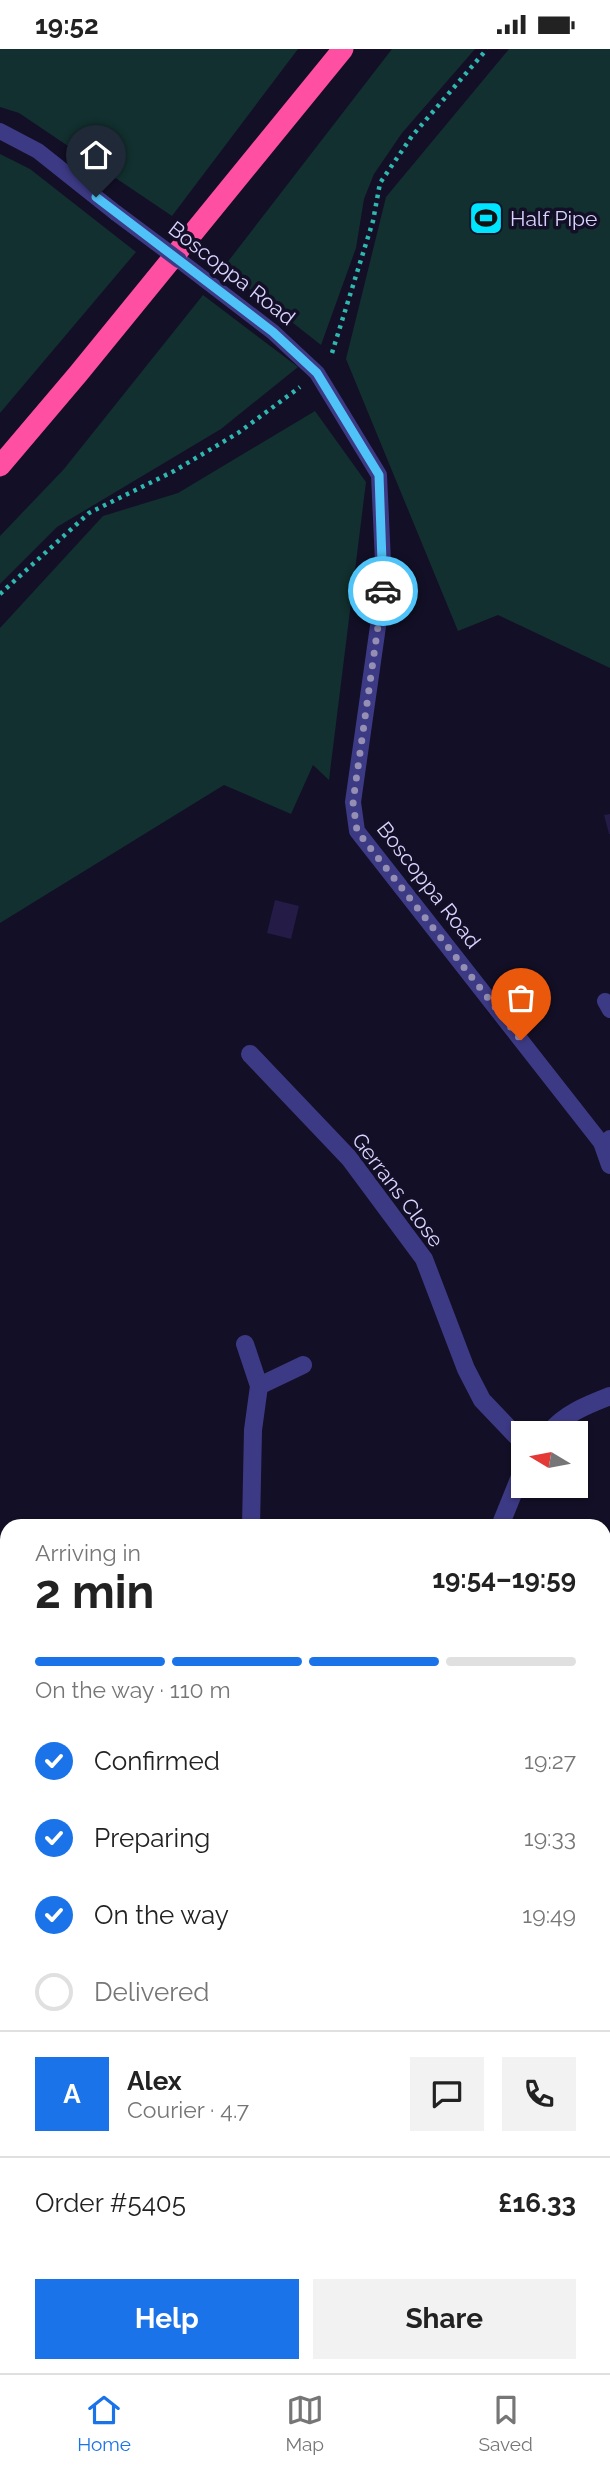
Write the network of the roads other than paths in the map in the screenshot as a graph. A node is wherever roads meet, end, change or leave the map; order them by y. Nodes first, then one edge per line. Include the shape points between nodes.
1 (343, 49) edge
2 (0, 131) edge
3 (0, 466) edge
4 (250, 1053) dead end
5 (606, 1142) edge
6 (610, 1165) edge
7 (245, 1344) dead end
8 (303, 1365) dead end
9 (259, 1386) junction
10 (610, 1396) edge
11 (560, 1421) edge
12 (511, 1430) edge
13 (511, 1498) edge
14 (251, 1519) edge
15 (503, 1519) edge

1 - 3 highway
2 - 5 lane, Boscoppa Road, bridge via 38,151 273,332 317,373 379,475 384,583 353,802 357,831
4 - 12 street, Gerrans Close via 349,1158 424,1259 466,1369 482,1400
5 - 6 street, Boscoppa Road
7 - 9 street
8 - 9 street
9 - 14 street
10 - 11 street
13 - 15 street

